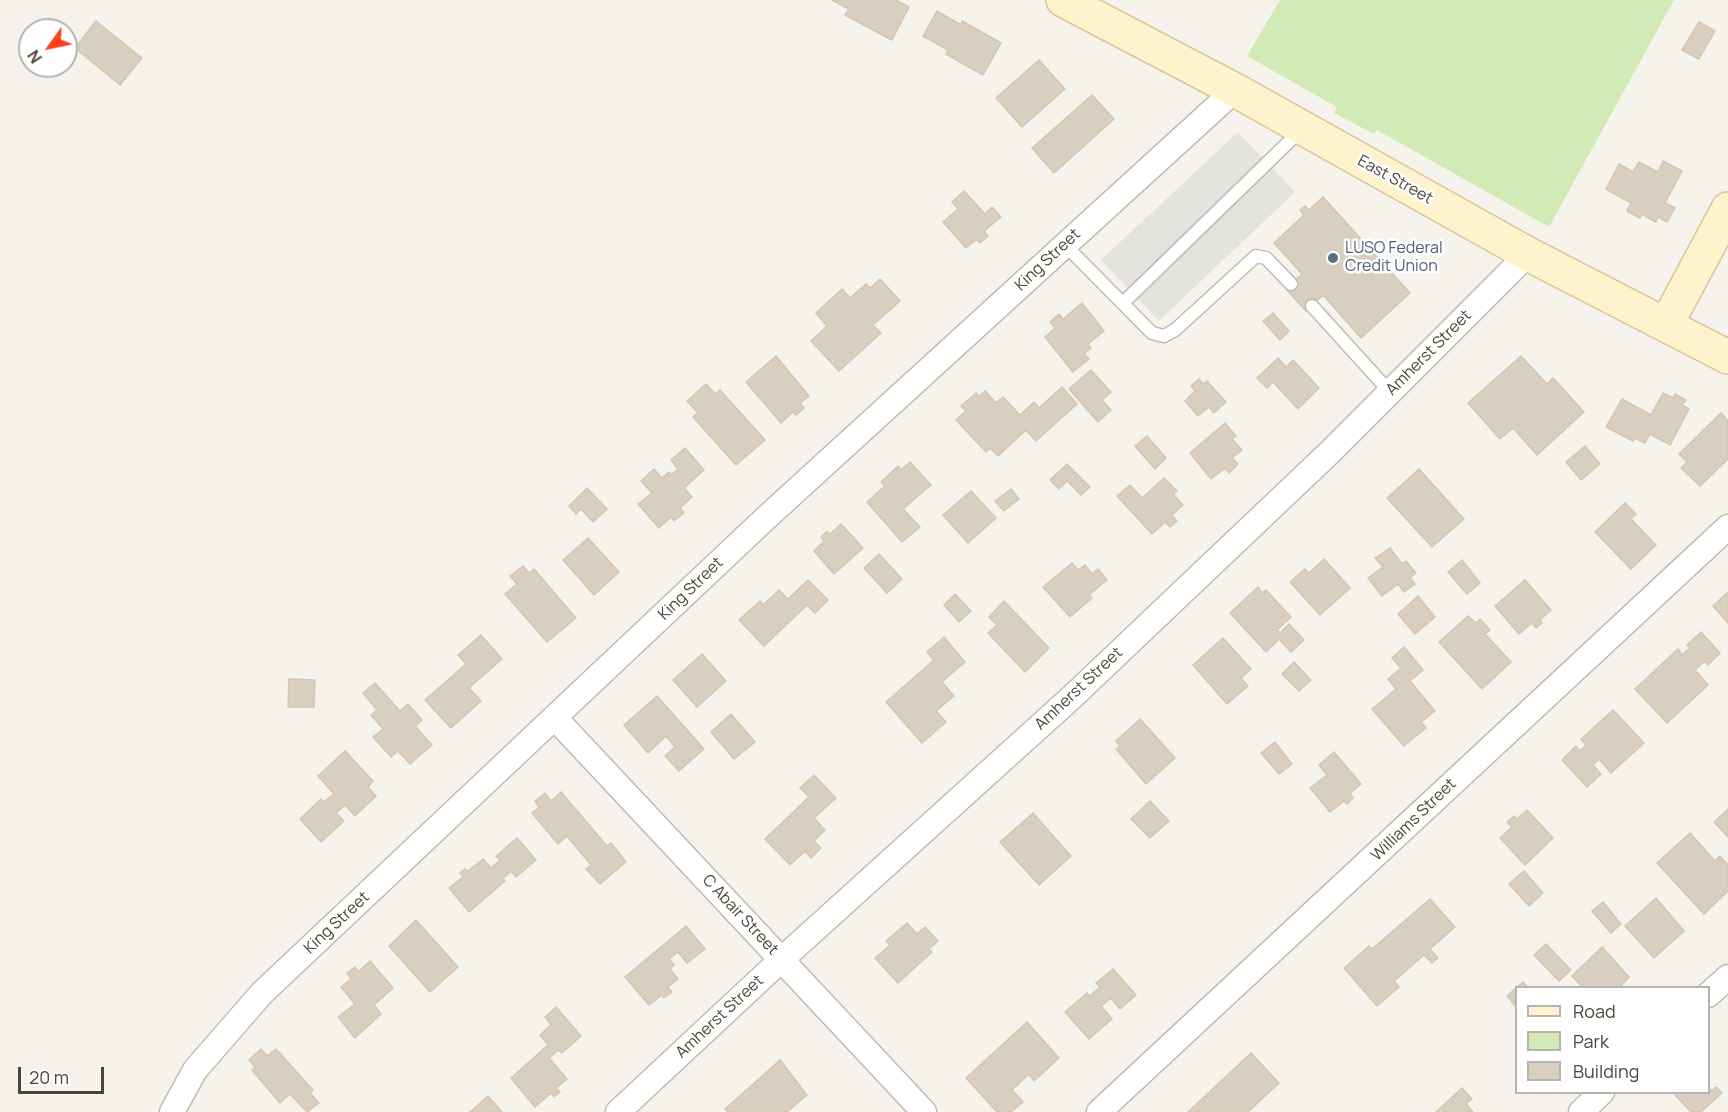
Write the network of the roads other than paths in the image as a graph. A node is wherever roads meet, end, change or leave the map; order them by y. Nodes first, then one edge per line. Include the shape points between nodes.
1 (1063, 0) edge
2 (1235, 90) junction
3 (1303, 129) junction
4 (1728, 209) edge
5 (1065, 245) junction
6 (1528, 254) junction
7 (1291, 284) dead end
8 (1123, 303) junction
9 (1312, 306) dead end
10 (1666, 325) junction
11 (1728, 357) edge
12 (1390, 392) junction
13 (1728, 527) edge
14 (555, 718) junction
15 (781, 960) junction
16 (1728, 977) edge
17 (1710, 993) edge
18 (1600, 1094) edge
19 (172, 1112) edge
20 (618, 1112) edge
21 (924, 1112) edge
22 (1100, 1112) edge
23 (1581, 1112) edge

1 - 2 main road, East Street
2 - 3 main road, East Street
2 - 5 street, King Street
3 - 6 main road, East Street
3 - 8 lane
4 - 10 main road
5 - 8 lane
5 - 14 street, King Street via 767,517
6 - 10 main road, East Street
6 - 12 street, Amherst Street
7 - 8 lane via 1266,258 1256,256 1164,336 1152,333
9 - 12 lane
10 - 11 main road, East Street
12 - 15 street, Amherst Street via 1072,697
13 - 22 street, Williams Street
14 - 15 street, C Abair Street
14 - 19 street, King Street via 262,993 195,1070
15 - 20 street, Amherst Street
15 - 21 street, C Abair Street
16 - 17 street
18 - 23 street

